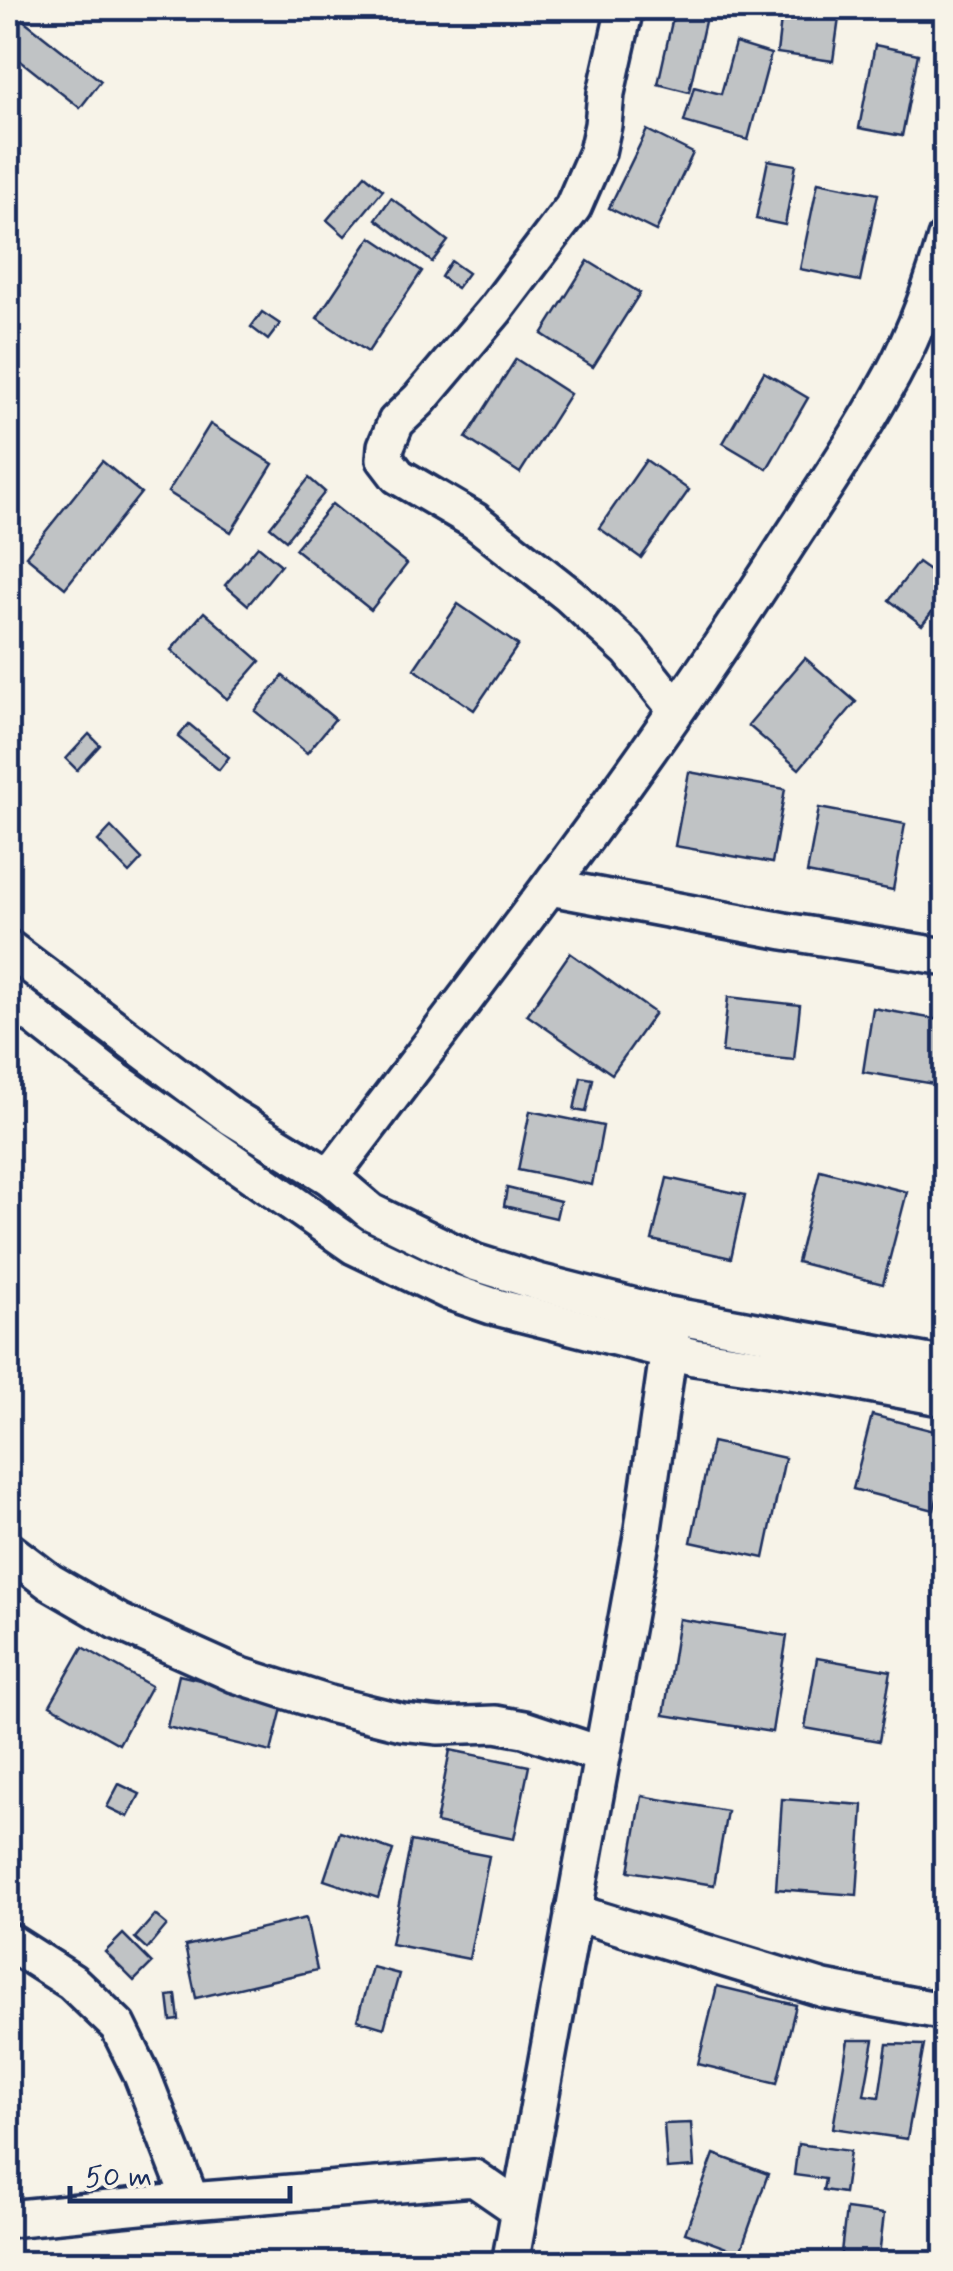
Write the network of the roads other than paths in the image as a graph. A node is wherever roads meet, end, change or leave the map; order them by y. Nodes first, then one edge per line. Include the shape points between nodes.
1 (624, 8) edge
2 (946, 238) edge
3 (676, 709) junction
4 (550, 887) junction
5 (8, 948) edge
6 (946, 957) edge
7 (8, 996) edge
8 (330, 1177) junction
9 (671, 1333) junction
10 (946, 1366) edge
11 (946, 1398) edge
12 (8, 1550) edge
13 (602, 1755) junction
14 (573, 1912) junction
15 (8, 1941) edge
16 (946, 2012) edge
17 (192, 2201) junction
18 (519, 2210) junction
19 (8, 2219) edge
20 (510, 2264) edge

1 - 3 street via 604,125 573,207 495,310 396,422 386,459 398,476 475,521 569,595 629,650
2 - 3 street via 916,326 884,391
3 - 4 street
4 - 6 street
4 - 8 street
5 - 8 street via 232,1118
7 - 9 street via 110,1076 354,1246 492,1306
8 - 9 street via 371,1212 474,1262
9 - 10 street
9 - 11 street via 694,1357
9 - 13 street
12 - 13 street via 119,1622 235,1674 402,1722 496,1724
13 - 14 street
14 - 16 street via 824,1989
14 - 18 street
15 - 17 street via 72,1982 118,2026
17 - 18 street via 474,2178
17 - 19 street
18 - 20 street

